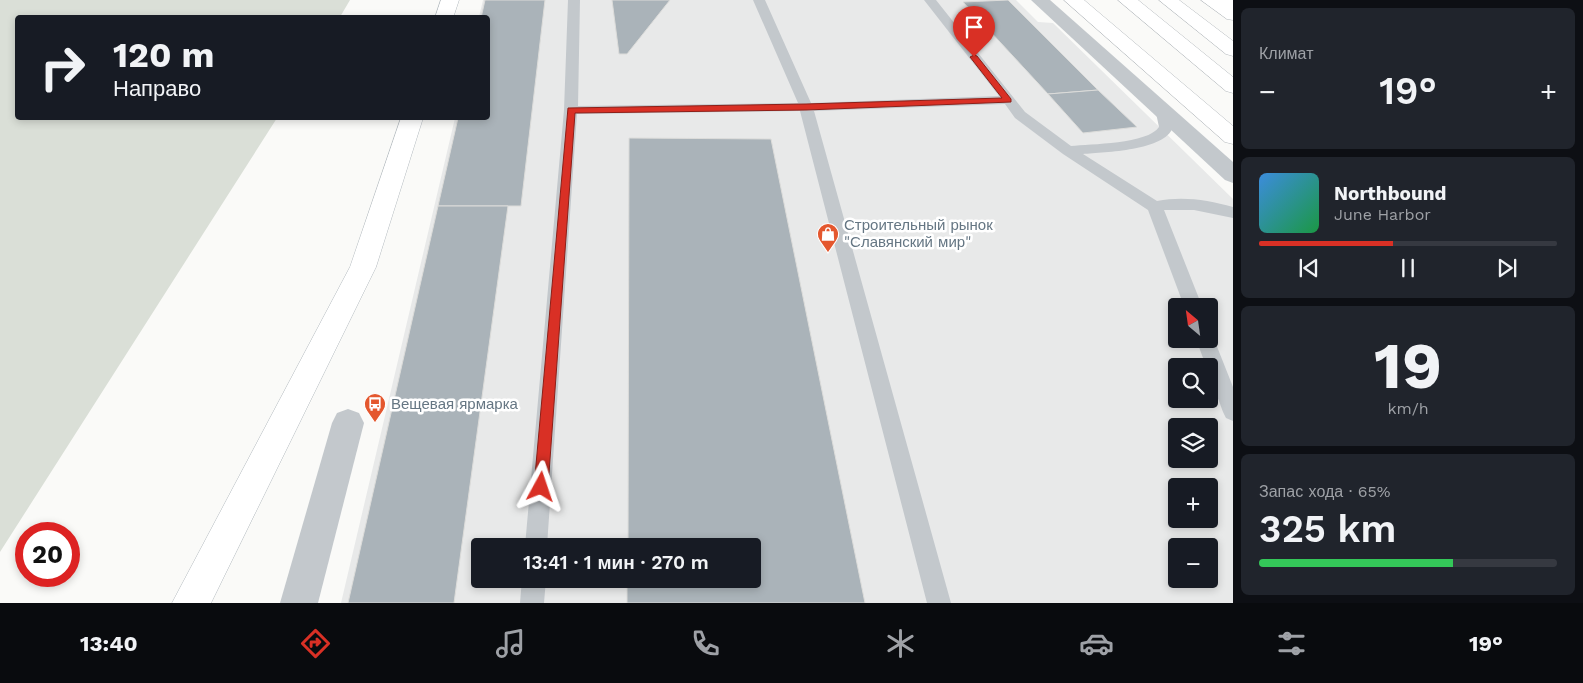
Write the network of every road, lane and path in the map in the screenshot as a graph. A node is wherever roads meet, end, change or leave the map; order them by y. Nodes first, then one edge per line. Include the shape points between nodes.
1 (450, 0) edge
2 (574, 0) edge
3 (759, 0) edge
4 (930, 0) edge
5 (1040, 0) edge
6 (1073, 0) edge
7 (1127, 0) edge
8 (1168, 0) edge
9 (1210, 0) edge
10 (1228, 0) edge
11 (1233, 4) edge
12 (445, 15) edge
13 (1233, 15) edge
14 (1233, 50) edge
15 (1233, 88) edge
16 (1008, 100) junction
17 (806, 107) junction
18 (571, 110) junction
19 (1163, 113) junction
20 (411, 120) edge
21 (1233, 137) edge
22 (1068, 151) junction
23 (1233, 175) edge
24 (1155, 207) junction
25 (1233, 213) edge
26 (1190, 298) edge
27 (1208, 348) edge
28 (1233, 412) edge
29 (348, 424) dead end
30 (537, 538) edge
31 (533, 588) edge
32 (191, 603) edge
33 (299, 603) edge
34 (532, 603) edge
35 (939, 603) edge

1 - 12 main road
2 - 18 lane
3 - 17 lane
4 - 16 lane
5 - 19 street
6 - 21 main road
7 - 15 main road
8 - 14 main road
9 - 13 main road
10 - 11 main road
16 - 17 lane
16 - 22 lane via 1020,115
17 - 18 lane
17 - 35 lane
18 - 30 lane
19 - 22 lane via 1164,132 1154,139
19 - 23 street
20 - 32 main road via 363,267
22 - 24 lane
24 - 25 lane via 1188,204
24 - 26 lane
27 - 28 lane
29 - 33 street
31 - 34 lane

